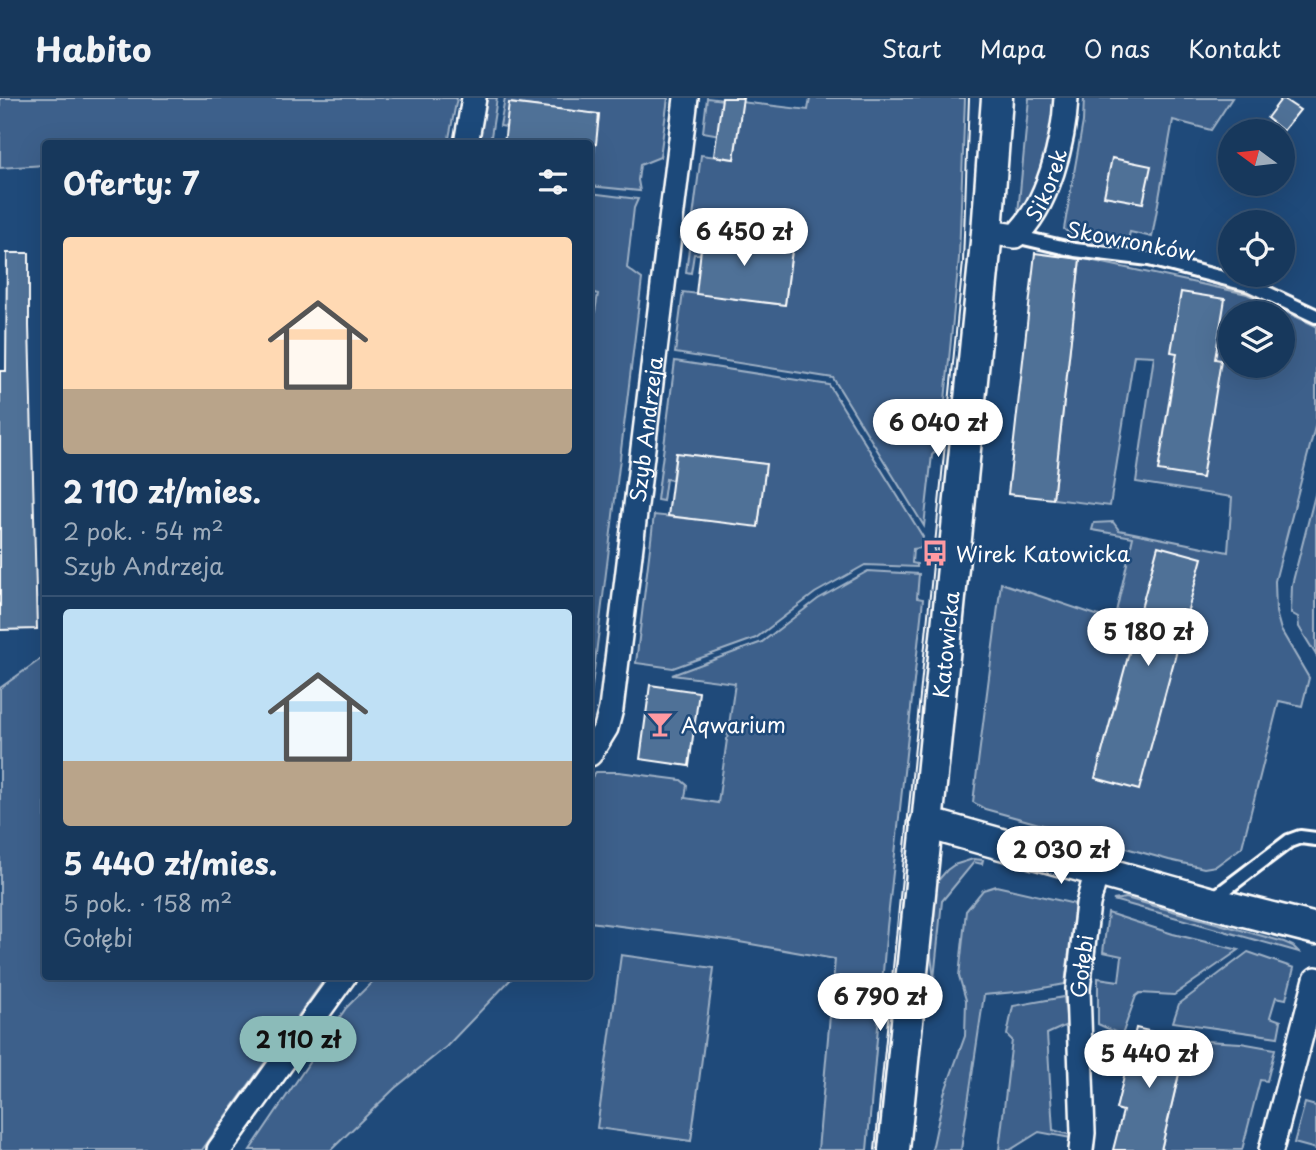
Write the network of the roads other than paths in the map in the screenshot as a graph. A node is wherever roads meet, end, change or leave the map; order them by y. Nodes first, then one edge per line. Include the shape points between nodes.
1 (474, 98) edge
2 (687, 98) edge
3 (997, 98) edge
4 (1066, 98) edge
5 (467, 140) edge
6 (1001, 234) junction
7 (1316, 316) edge
8 (593, 749) edge
9 (926, 823) junction
10 (1316, 839) edge
11 (1097, 870) junction
12 (1209, 901) junction
13 (1316, 929) edge
14 (1316, 979) edge
15 (341, 980) edge
16 (219, 1150) edge
17 (894, 1150) edge
18 (1081, 1150) edge
19 (1271, 1150) edge

1 - 5 street
2 - 8 street, Szyb Andrzeja via 611,709
3 - 6 street, Katowicka
4 - 6 street, Sikorek via 1042,199 1028,222
6 - 7 lane, Skowronków via 1149,259 1250,285
6 - 9 street, Katowicka
9 - 11 street
9 - 17 street, Katowicka
10 - 12 lane via 1289,841
11 - 12 street
11 - 18 street, Gołębi via 1088,904 1078,989
12 - 13 street
14 - 19 street
15 - 16 street

